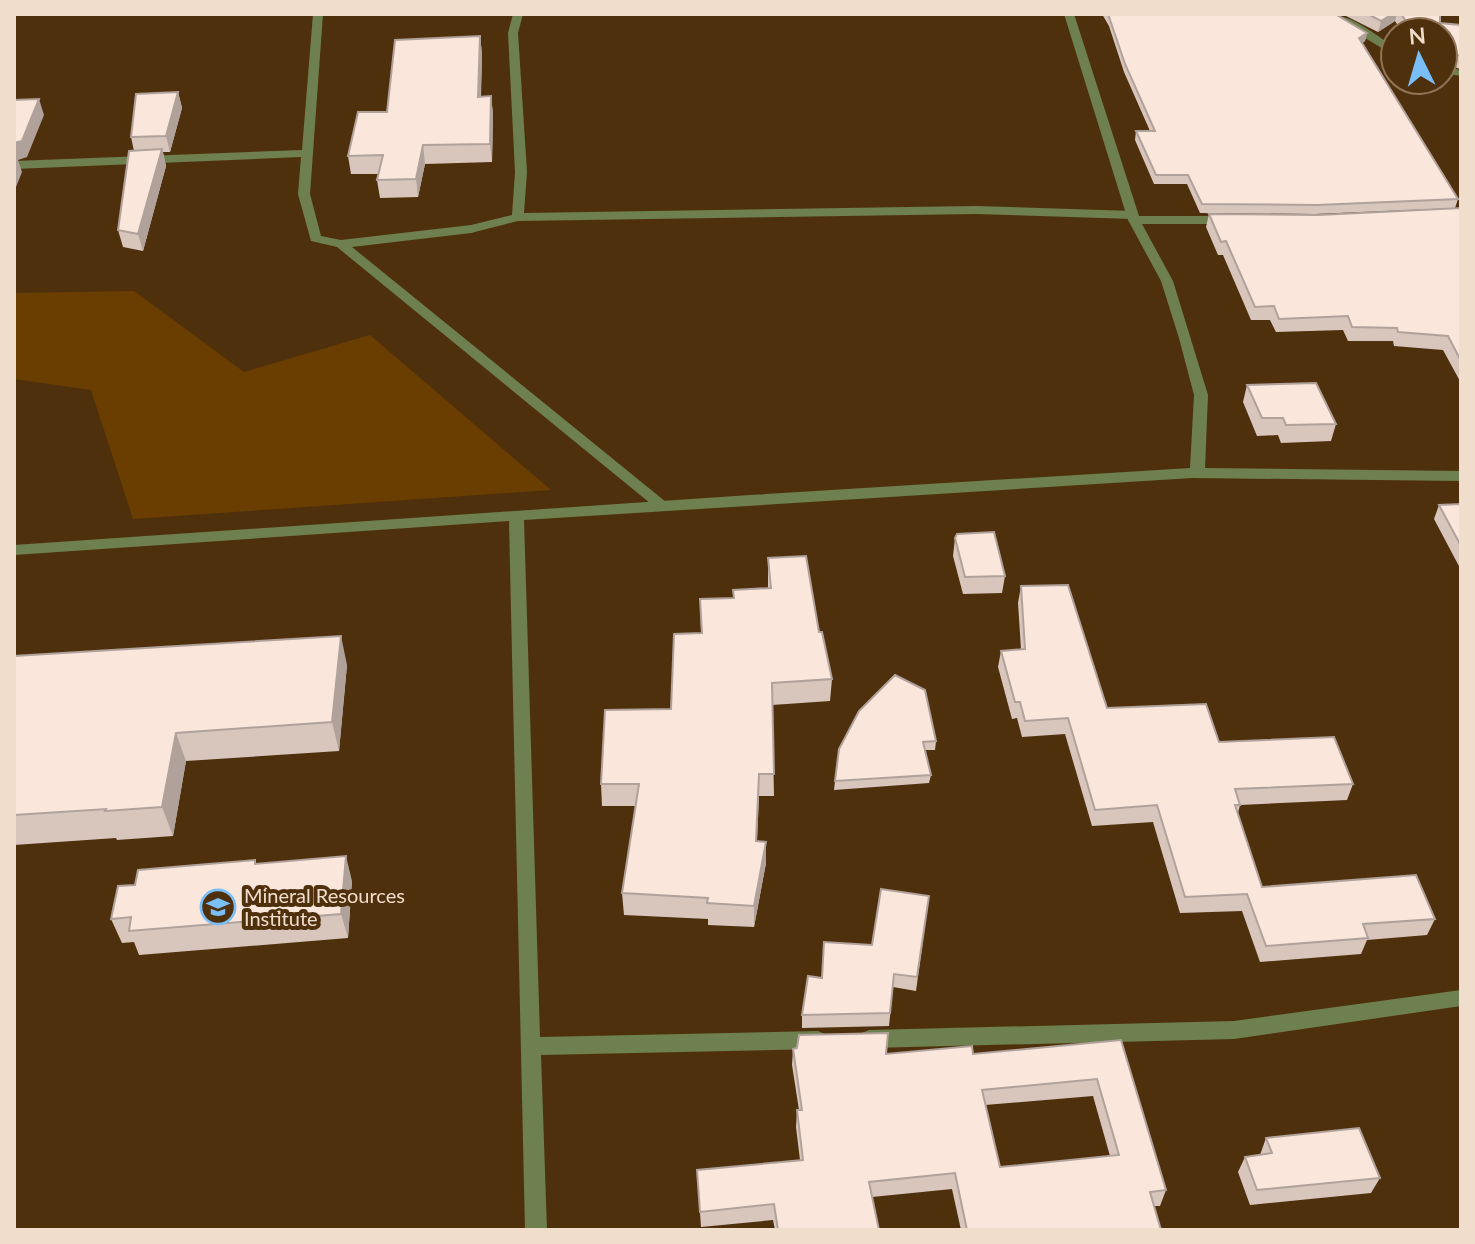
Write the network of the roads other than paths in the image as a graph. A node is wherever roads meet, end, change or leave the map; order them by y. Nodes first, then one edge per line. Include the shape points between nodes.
1 (318, 14) edge
2 (518, 14) edge
3 (1069, 14) edge
4 (1330, 14) edge
5 (1379, 42) edge
6 (307, 153) junction
7 (14, 165) edge
8 (518, 217) junction
9 (1134, 217) junction
10 (1240, 220) edge
11 (341, 244) junction
12 (1197, 473) junction
13 (1461, 476) edge
14 (661, 505) junction
15 (516, 518) junction
16 (14, 550) edge
17 (1461, 998) edge
18 (532, 1046) junction
19 (536, 1230) edge

1 - 6 street
2 - 8 street via 513,33 521,172
3 - 9 street
4 - 5 street
6 - 7 street
6 - 11 street via 304,194 315,238
8 - 9 street via 975,210
8 - 11 street via 471,229
9 - 10 street
9 - 12 street via 1167,281 1201,395
11 - 14 street
12 - 13 street
12 - 14 street
14 - 15 street
15 - 16 street
15 - 18 street
17 - 18 street via 1234,1030
18 - 19 street

